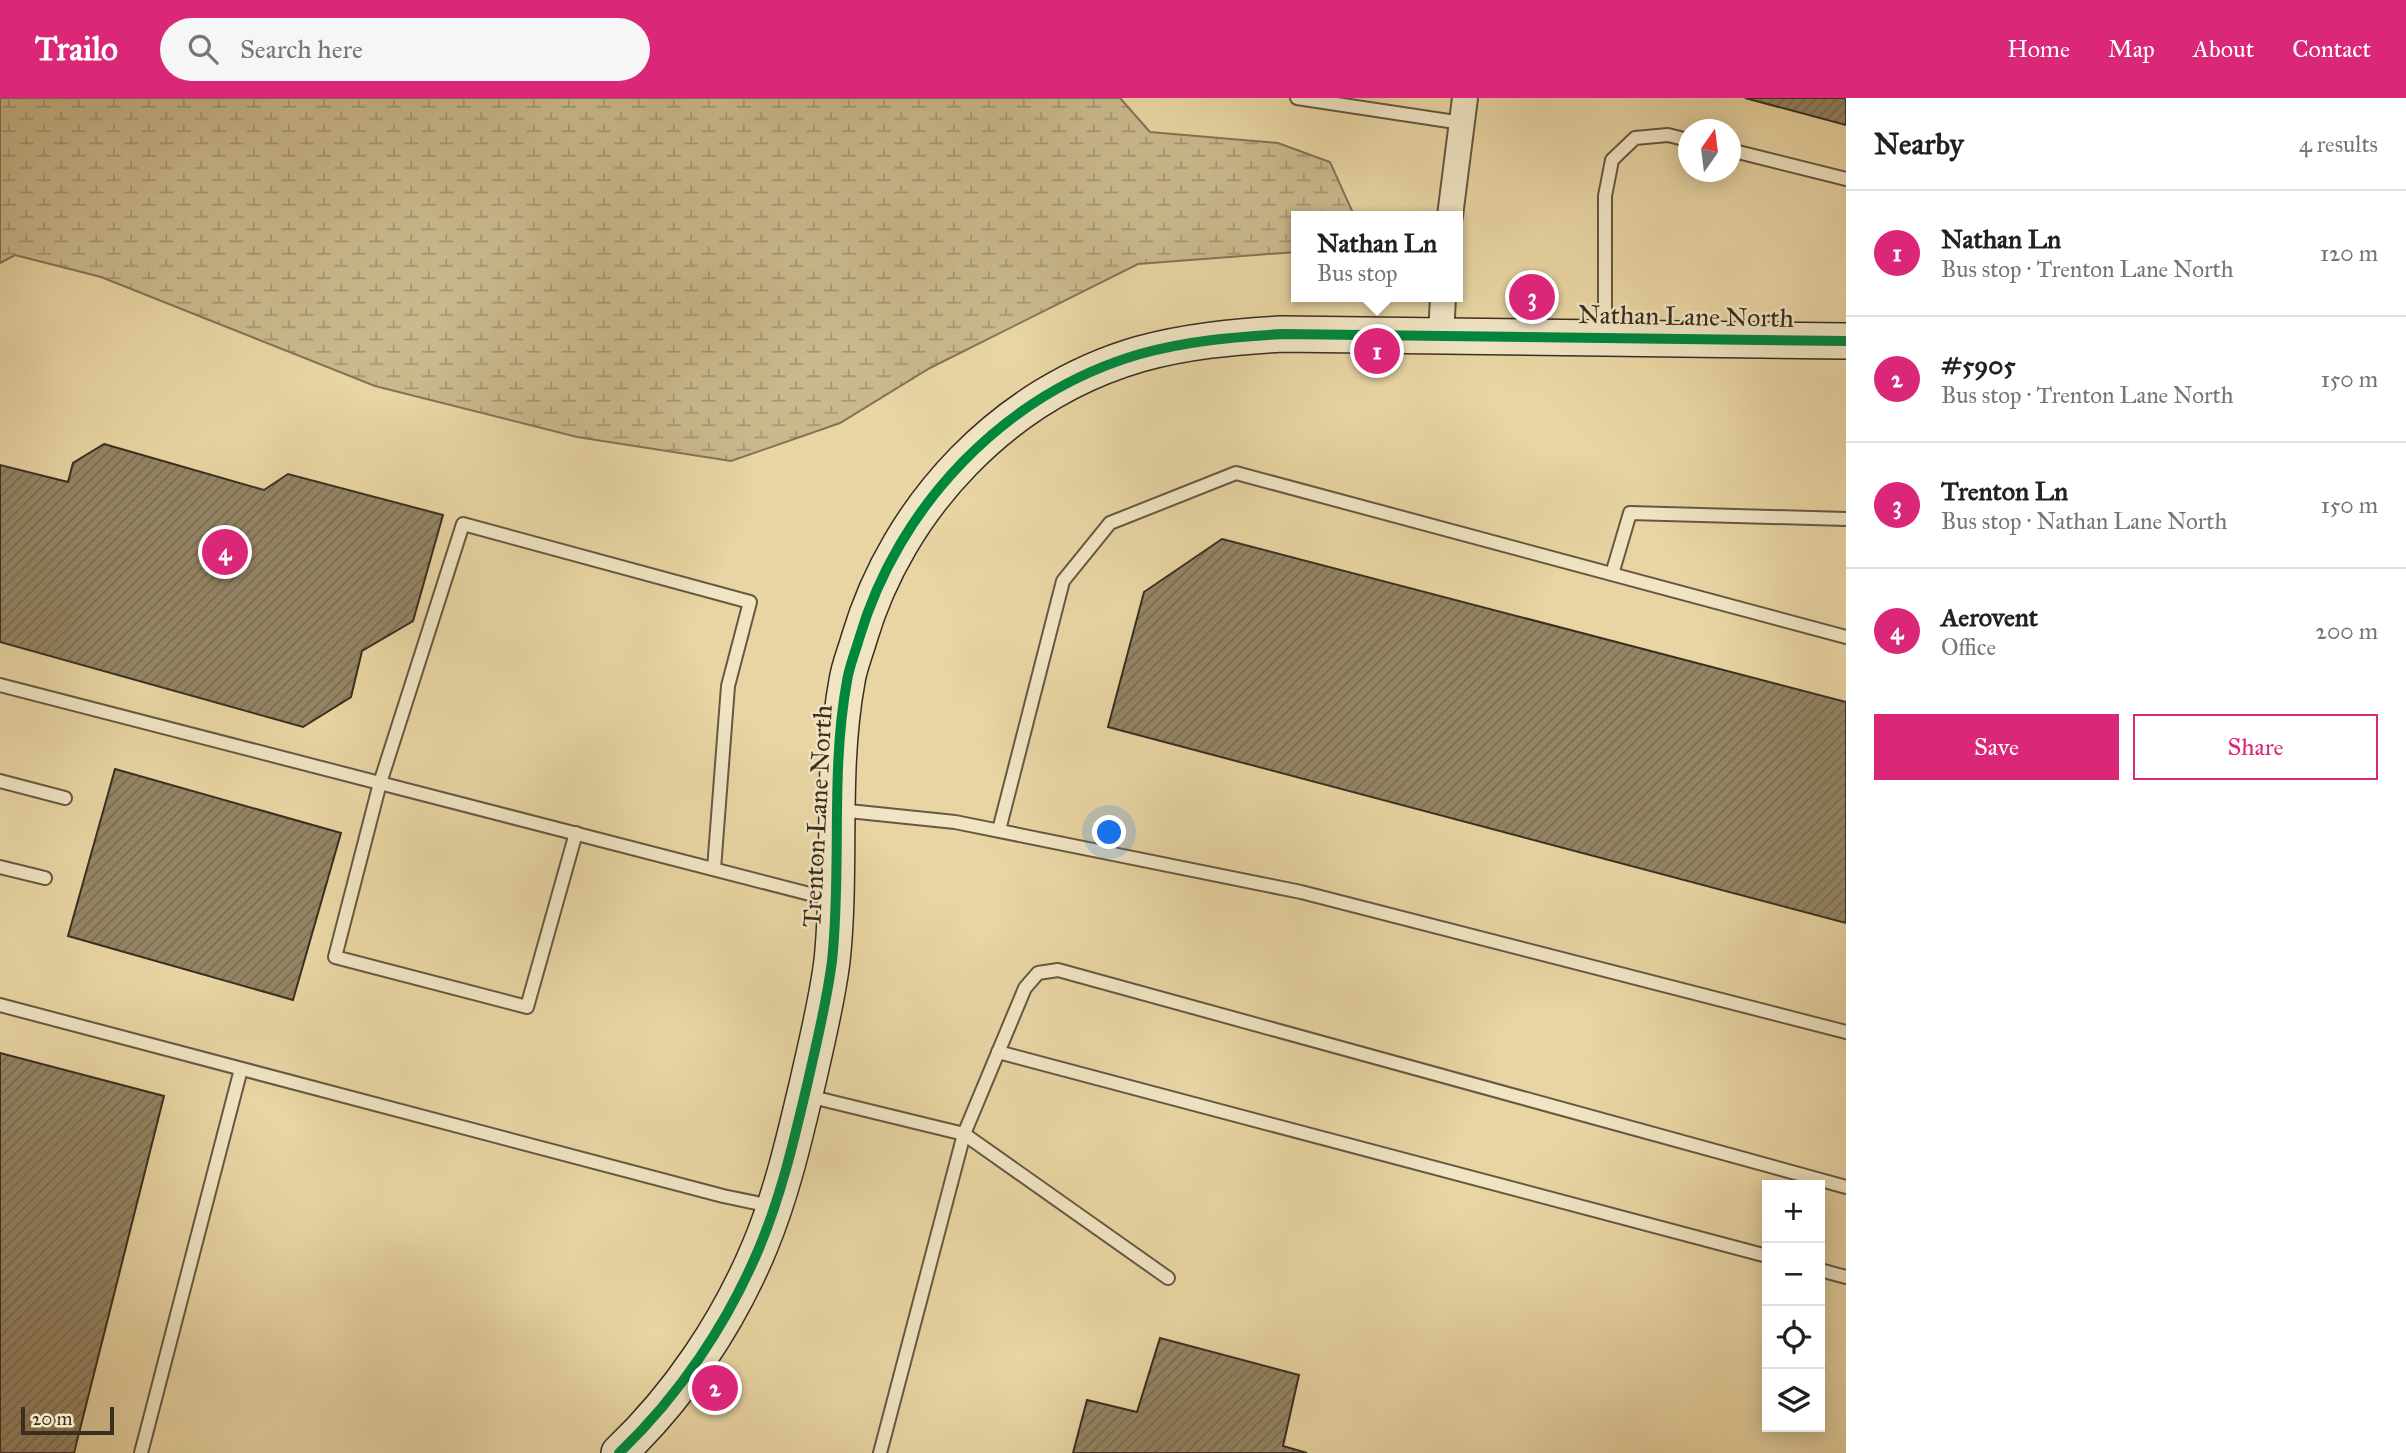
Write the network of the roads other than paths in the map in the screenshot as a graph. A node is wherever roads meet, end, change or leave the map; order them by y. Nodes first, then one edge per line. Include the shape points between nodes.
1 (1297, 98) edge
2 (1465, 98) edge
3 (1462, 123) junction
4 (1678, 137) edge
5 (1741, 153) edge
6 (1846, 179) edge
7 (1451, 211) edge
8 (1443, 302) edge
9 (1441, 336) junction
10 (1605, 338) junction
11 (1846, 341) edge
12 (1846, 519) edge
13 (1612, 574) junction
14 (1846, 637) edge
15 (0, 685) edge
16 (0, 781) edge
17 (380, 783) junction
18 (65, 798) dead end
19 (838, 810) junction
20 (999, 830) junction
21 (576, 833) junction
22 (0, 867) edge
23 (714, 869) junction
24 (45, 878) dead end
25 (837, 901) junction
26 (0, 1005) edge
27 (1846, 1032) edge
28 (998, 1052) junction
29 (240, 1069) junction
30 (804, 1095) junction
31 (964, 1134) junction
32 (1846, 1187) edge
33 (775, 1207) junction
34 (1762, 1255) edge
35 (1825, 1271) edge
36 (1846, 1277) edge
37 (1168, 1278) dead end
38 (141, 1453) edge
39 (619, 1453) edge
40 (880, 1453) edge

1 - 3 lane
2 - 3 street
3 - 7 street
4 - 10 lane via 1635,138 1612,160 1605,196
5 - 6 lane
8 - 9 street
9 - 10 street, Nathan Lane North
9 - 19 street, Trenton Lane North via 1209,338 1138,355 1069,382 1009,420 949,474 905,535 870,601 847,679
10 - 11 street, Nathan Lane North
12 - 13 lane via 1630,513
13 - 14 lane
13 - 20 lane via 1236,472 1110,523 1063,581
15 - 17 lane
16 - 18 lane
17 - 21 lane
17 - 21 lane via 335,957 514,1004 527,1007
17 - 23 lane via 463,524 750,602 728,686
19 - 20 lane
19 - 25 street, Trenton Lane North
20 - 27 lane via 1301,892
21 - 23 lane
22 - 24 lane
23 - 25 lane
25 - 30 street, Trenton Lane North via 831,964
26 - 29 lane
28 - 31 lane
28 - 32 lane via 1024,988 1038,973 1058,970
28 - 34 lane
29 - 33 lane
29 - 38 lane
30 - 31 lane
30 - 33 street, Trenton Lane North
31 - 37 lane
31 - 40 lane
33 - 39 street, Trenton Lane North via 733,1302 686,1378
35 - 36 lane

